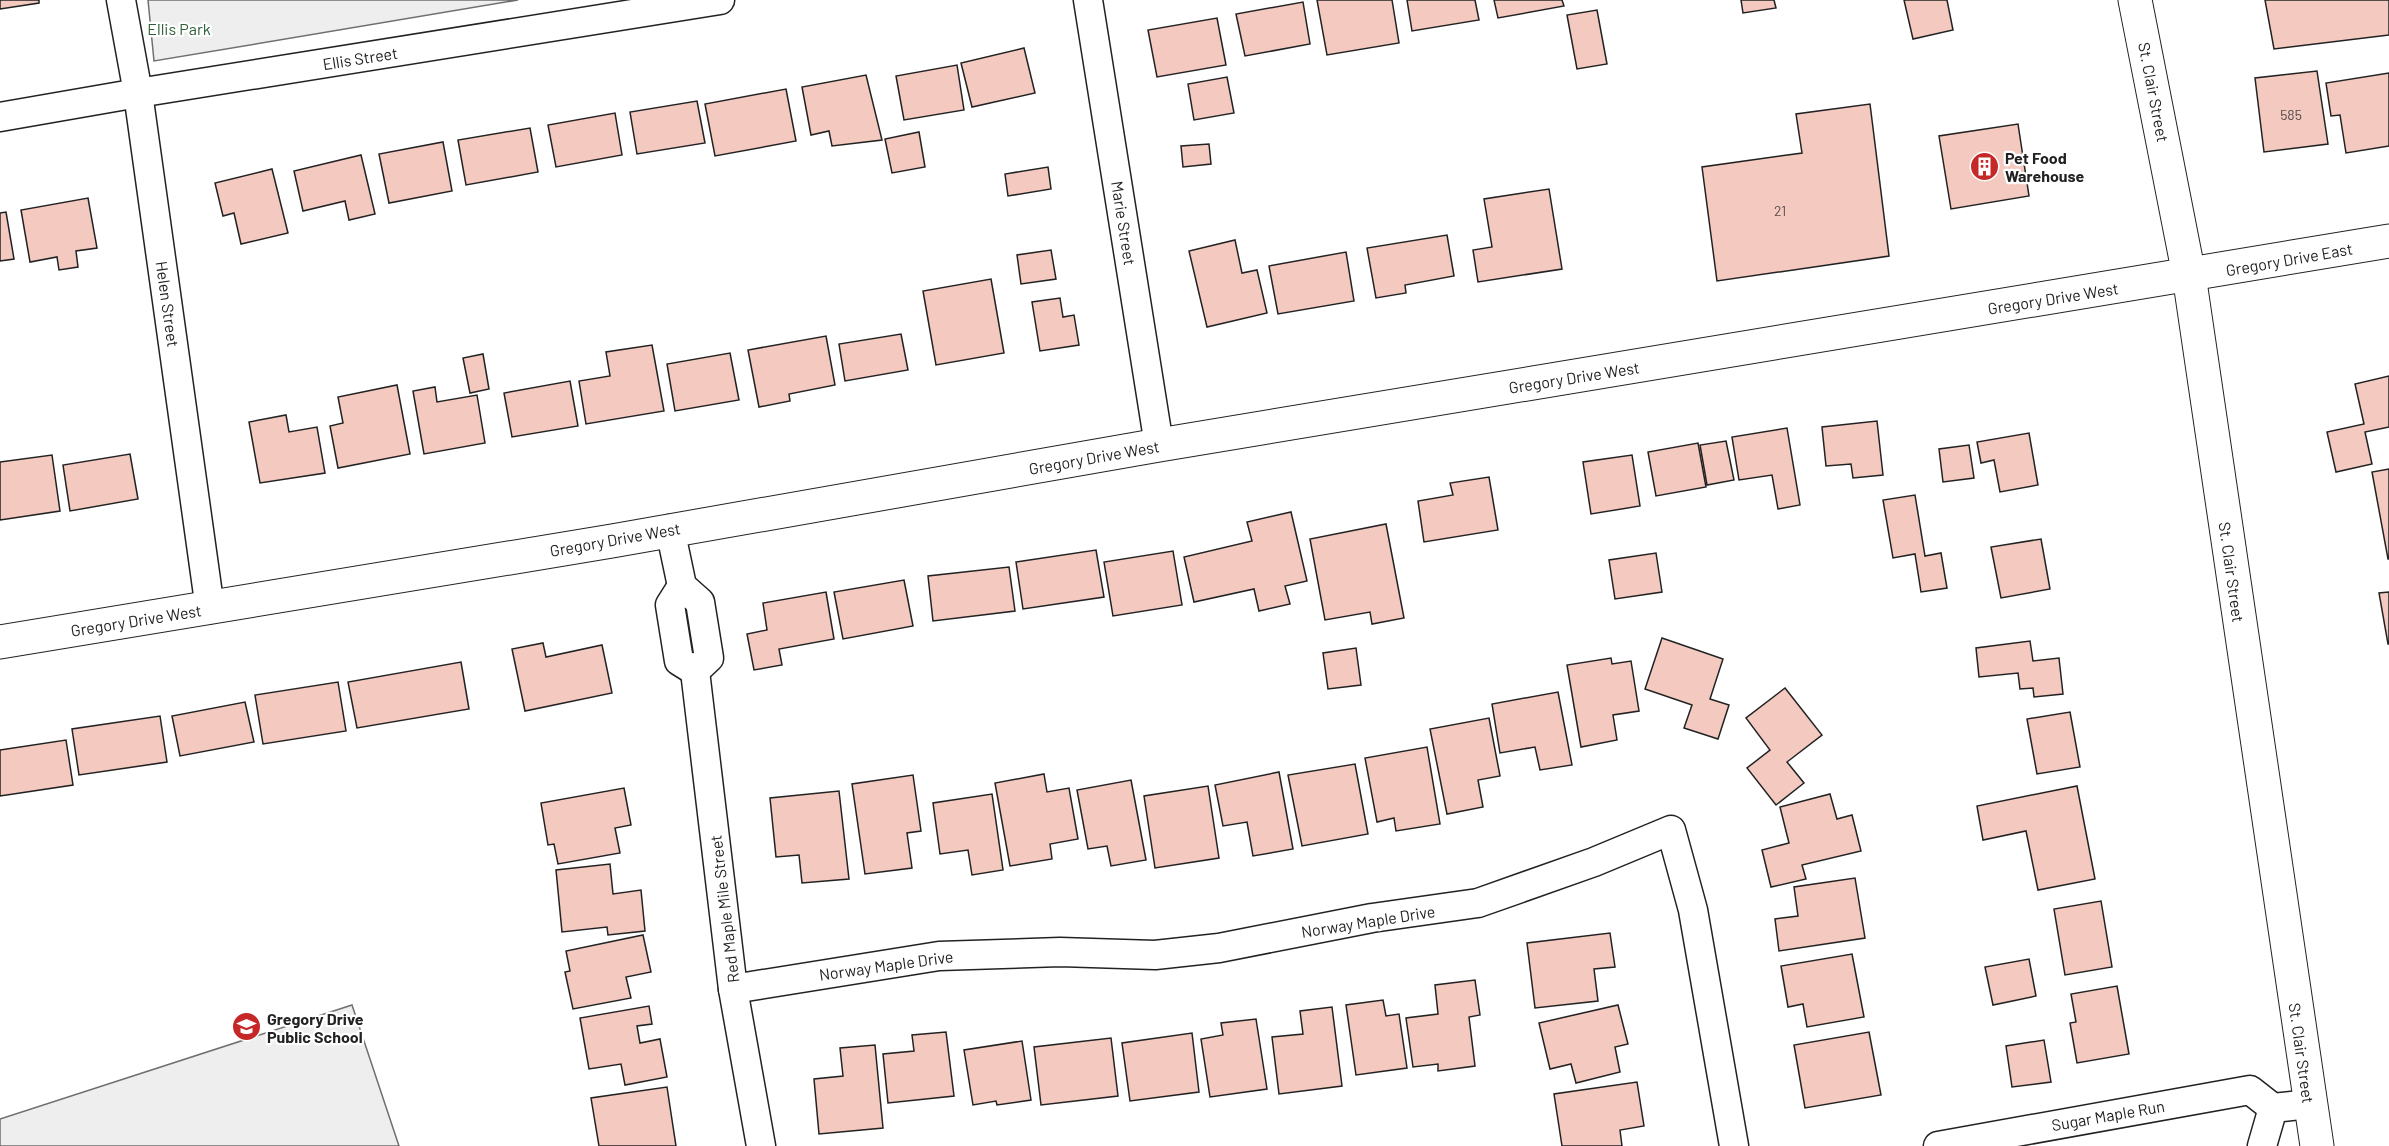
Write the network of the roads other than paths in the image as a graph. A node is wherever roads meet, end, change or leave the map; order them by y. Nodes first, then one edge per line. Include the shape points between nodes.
1 (121, 0) edge
2 (720, 0) edge
3 (1088, 0) edge
4 (2135, 0) edge
5 (138, 93) junction
6 (0, 117) edge
7 (2389, 242) edge
8 (2189, 275) junction
9 (1159, 445) junction
10 (670, 529) junction
11 (210, 609) junction
12 (0, 642) edge
13 (733, 989) junction
14 (2309, 1104) junction
15 (2273, 1108) junction
16 (761, 1146) edge
17 (1734, 1146) edge
18 (1938, 1146) edge
19 (2262, 1146) edge
20 (2317, 1146) edge

1 - 5 street, Helen Street
2 - 5 street, Ellis Street
3 - 9 street, Marie Street
4 - 8 street, St. Clair Street
5 - 6 street, Ellis Street
5 - 11 street, Helen Street
7 - 8 street, Gregory Drive East
8 - 9 street, Gregory Drive West
8 - 14 street, St. Clair Street
9 - 10 street, Gregory Drive West
10 - 11 street, Gregory Drive West
10 - 13 street, Red Maple Mile Street via 682,586 700,602 709,658 695,671
11 - 12 street, Gregory Drive West
13 - 16 street, Red Maple Mile Street
13 - 17 street, Norway Maple Drive via 939,956 1060,952 1155,955 1220,948 1372,918 1479,903 1671,830 1694,910
14 - 15 street
14 - 20 street, St. Clair Street
15 - 18 street, Sugar Maple Run via 2250,1090
15 - 19 street

